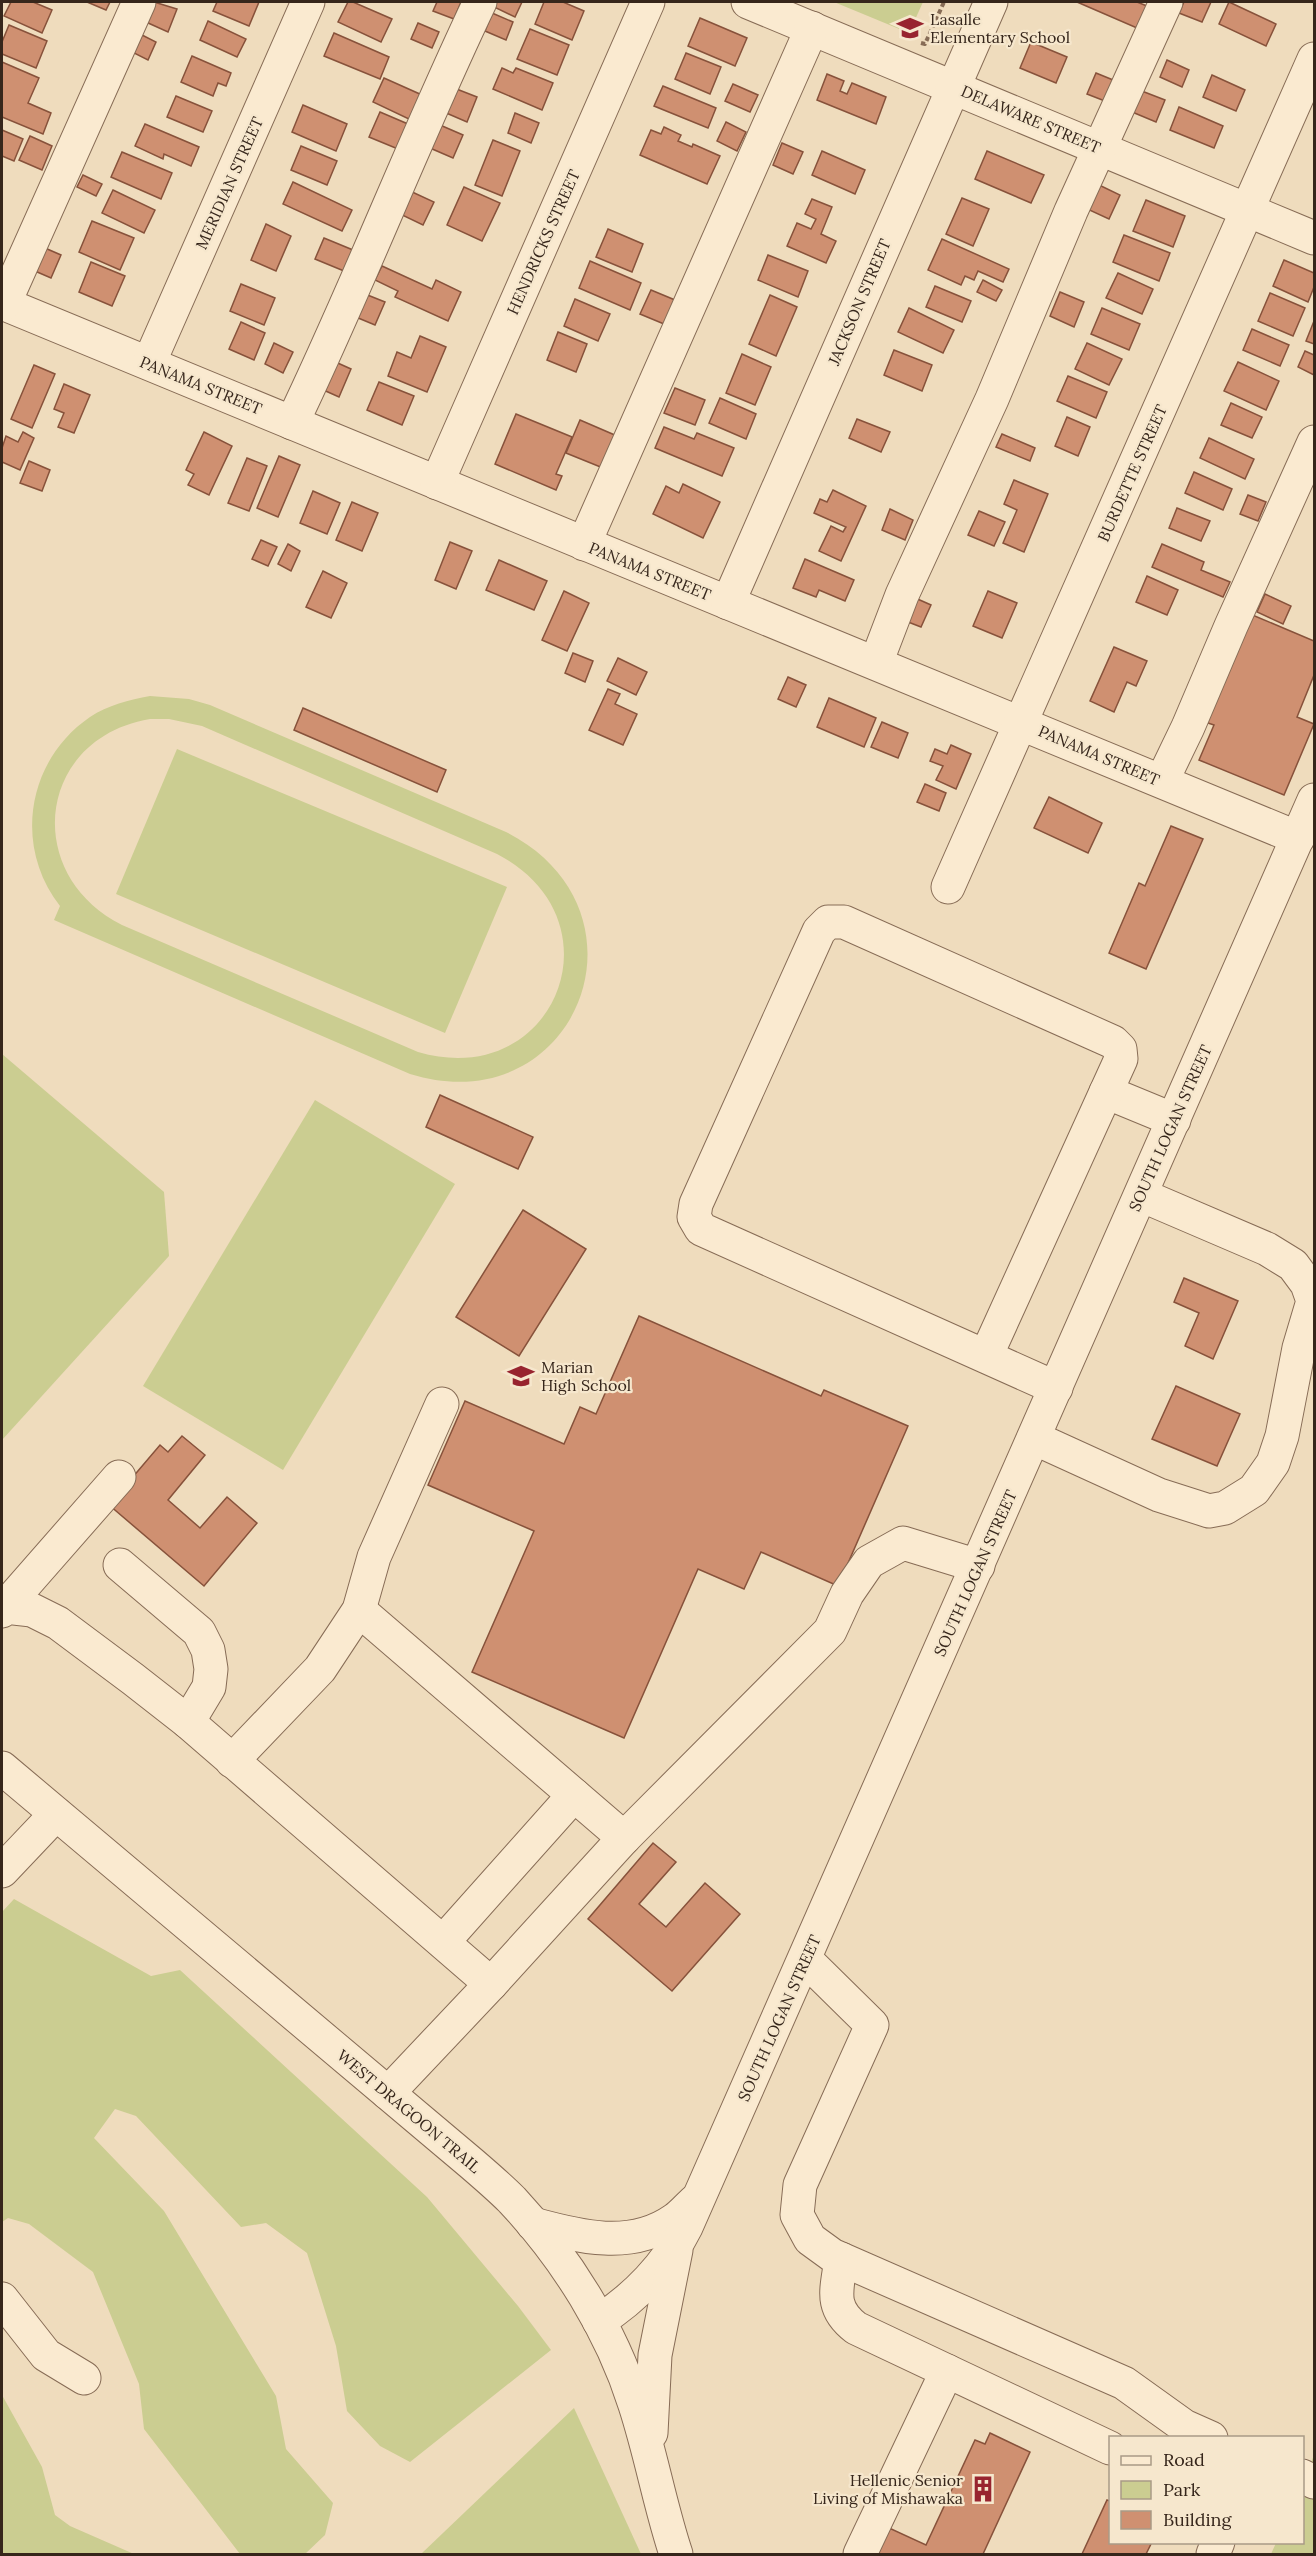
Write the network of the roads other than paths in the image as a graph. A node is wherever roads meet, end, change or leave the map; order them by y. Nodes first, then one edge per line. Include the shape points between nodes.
1 (139, 2) edge
2 (308, 2) edge
3 (480, 2) edge
4 (648, 2) edge
5 (748, 2) edge
6 (991, 2) edge
7 (1166, 2) edge
8 (812, 28) junction
9 (1314, 59) edge
10 (954, 87) junction
11 (1101, 149) junction
12 (1248, 210) junction
13 (1314, 238) edge
14 (3, 304) edge
15 (149, 363) junction
16 (292, 423) junction
17 (1314, 442) edge
18 (437, 483) junction
19 (584, 544) junction
20 (728, 603) junction
21 (876, 663) junction
22 (1021, 723) junction
23 (1162, 782) junction
24 (1314, 800) edge
25 (1298, 838) junction
26 (948, 887) dead end
27 (1106, 1092) junction
28 (1174, 1120) junction
29 (1140, 1195) junction
30 (986, 1356) junction
31 (1056, 1388) junction
32 (442, 1404) dead end
33 (1034, 1438) junction
34 (119, 1477) dead end
35 (120, 1565) dead end
36 (978, 1566) junction
37 (3, 1609) edge
38 (359, 1610) junction
39 (188, 1722) junction
40 (232, 1761) junction
41 (2, 1768) edge
42 (574, 1795) junction
43 (56, 1814) junction
44 (624, 1838) junction
45 (2, 1871) edge
46 (443, 1942) junction
47 (805, 1959) junction
48 (491, 1984) junction
49 (388, 2093) junction
50 (701, 2196) junction
51 (533, 2224) junction
52 (676, 2247) junction
53 (842, 2259) junction
54 (2, 2299) edge
55 (599, 2321) junction
56 (946, 2371) junction
57 (84, 2378) dead end
58 (1206, 2436) edge
59 (1109, 2448) edge
60 (650, 2453) junction
61 (676, 2554) edge
62 (860, 2554) edge

1 - 14 street
2 - 15 street, MERIDIAN STREET
3 - 16 street
4 - 18 street, HENDRICKS STREET
5 - 8 street, DELAWARE STREET
6 - 10 street, JACKSON STREET
7 - 11 street
8 - 10 street, DELAWARE STREET
8 - 19 street
9 - 12 street, BURDETTE STREET
10 - 11 street, DELAWARE STREET
10 - 20 street, JACKSON STREET
11 - 12 street, DELAWARE STREET
11 - 21 street via 902,595
12 - 13 street, DELAWARE STREET
12 - 22 street, BURDETTE STREET
14 - 15 street, PANAMA STREET
15 - 16 street, PANAMA STREET
16 - 18 street, PANAMA STREET
17 - 23 street
18 - 19 street, PANAMA STREET
19 - 20 street, PANAMA STREET
20 - 21 street, PANAMA STREET
21 - 22 street, PANAMA STREET
22 - 23 street, PANAMA STREET
22 - 26 street, BURDETTE STREET
23 - 25 street, PANAMA STREET
24 - 25 street, SOUTH LOGAN STREET
25 - 28 street, SOUTH LOGAN STREET
27 - 28 street
27 - 30 street
27 - 30 street via 1121,1059 1120,1049 1113,1042 844,922 828,922 819,931 696,1204 694,1217 701,1229
28 - 29 street, SOUTH LOGAN STREET
29 - 31 street, SOUTH LOGAN STREET
29 - 33 street via 1268,1249 1293,1265 1307,1284 1313,1301 1273,1463 1254,1491 1225,1508 1209,1511 1159,1495
30 - 31 street
31 - 33 street, SOUTH LOGAN STREET
32 - 38 street via 374,1557
33 - 36 street, SOUTH LOGAN STREET
34 - 37 street
35 - 39 street via 199,1632 208,1650 209,1687
36 - 44 street via 903,1544 868,1562 830,1631
36 - 47 street, SOUTH LOGAN STREET
37 - 39 street via 32,1611 58,1623
38 - 40 street via 320,1669
38 - 42 street
39 - 40 street
40 - 46 street
41 - 43 street, WEST DRAGOON TRAIL
42 - 44 street
42 - 46 street
43 - 45 street
43 - 49 street, WEST DRAGOON TRAIL
44 - 48 street
46 - 48 street
47 - 50 street, SOUTH LOGAN STREET
47 - 53 street via 872,2025 800,2185 797,2215 810,2239
48 - 49 street
49 - 51 street, WEST DRAGOON TRAIL via 511,2198
50 - 51 street via 675,2220 629,2238 601,2240
50 - 52 street, SOUTH LOGAN STREET
51 - 55 street, WEST DRAGOON TRAIL
52 - 55 street, SOUTH LOGAN STREET via 634,2294
52 - 60 street via 655,2355
53 - 56 street via 836,2302 843,2318
53 - 58 street via 1124,2383 1184,2426
54 - 57 street via 46,2355
55 - 60 street, WEST DRAGOON TRAIL via 635,2403
56 - 59 street
56 - 62 street
60 - 61 street, WEST DRAGOON TRAIL

